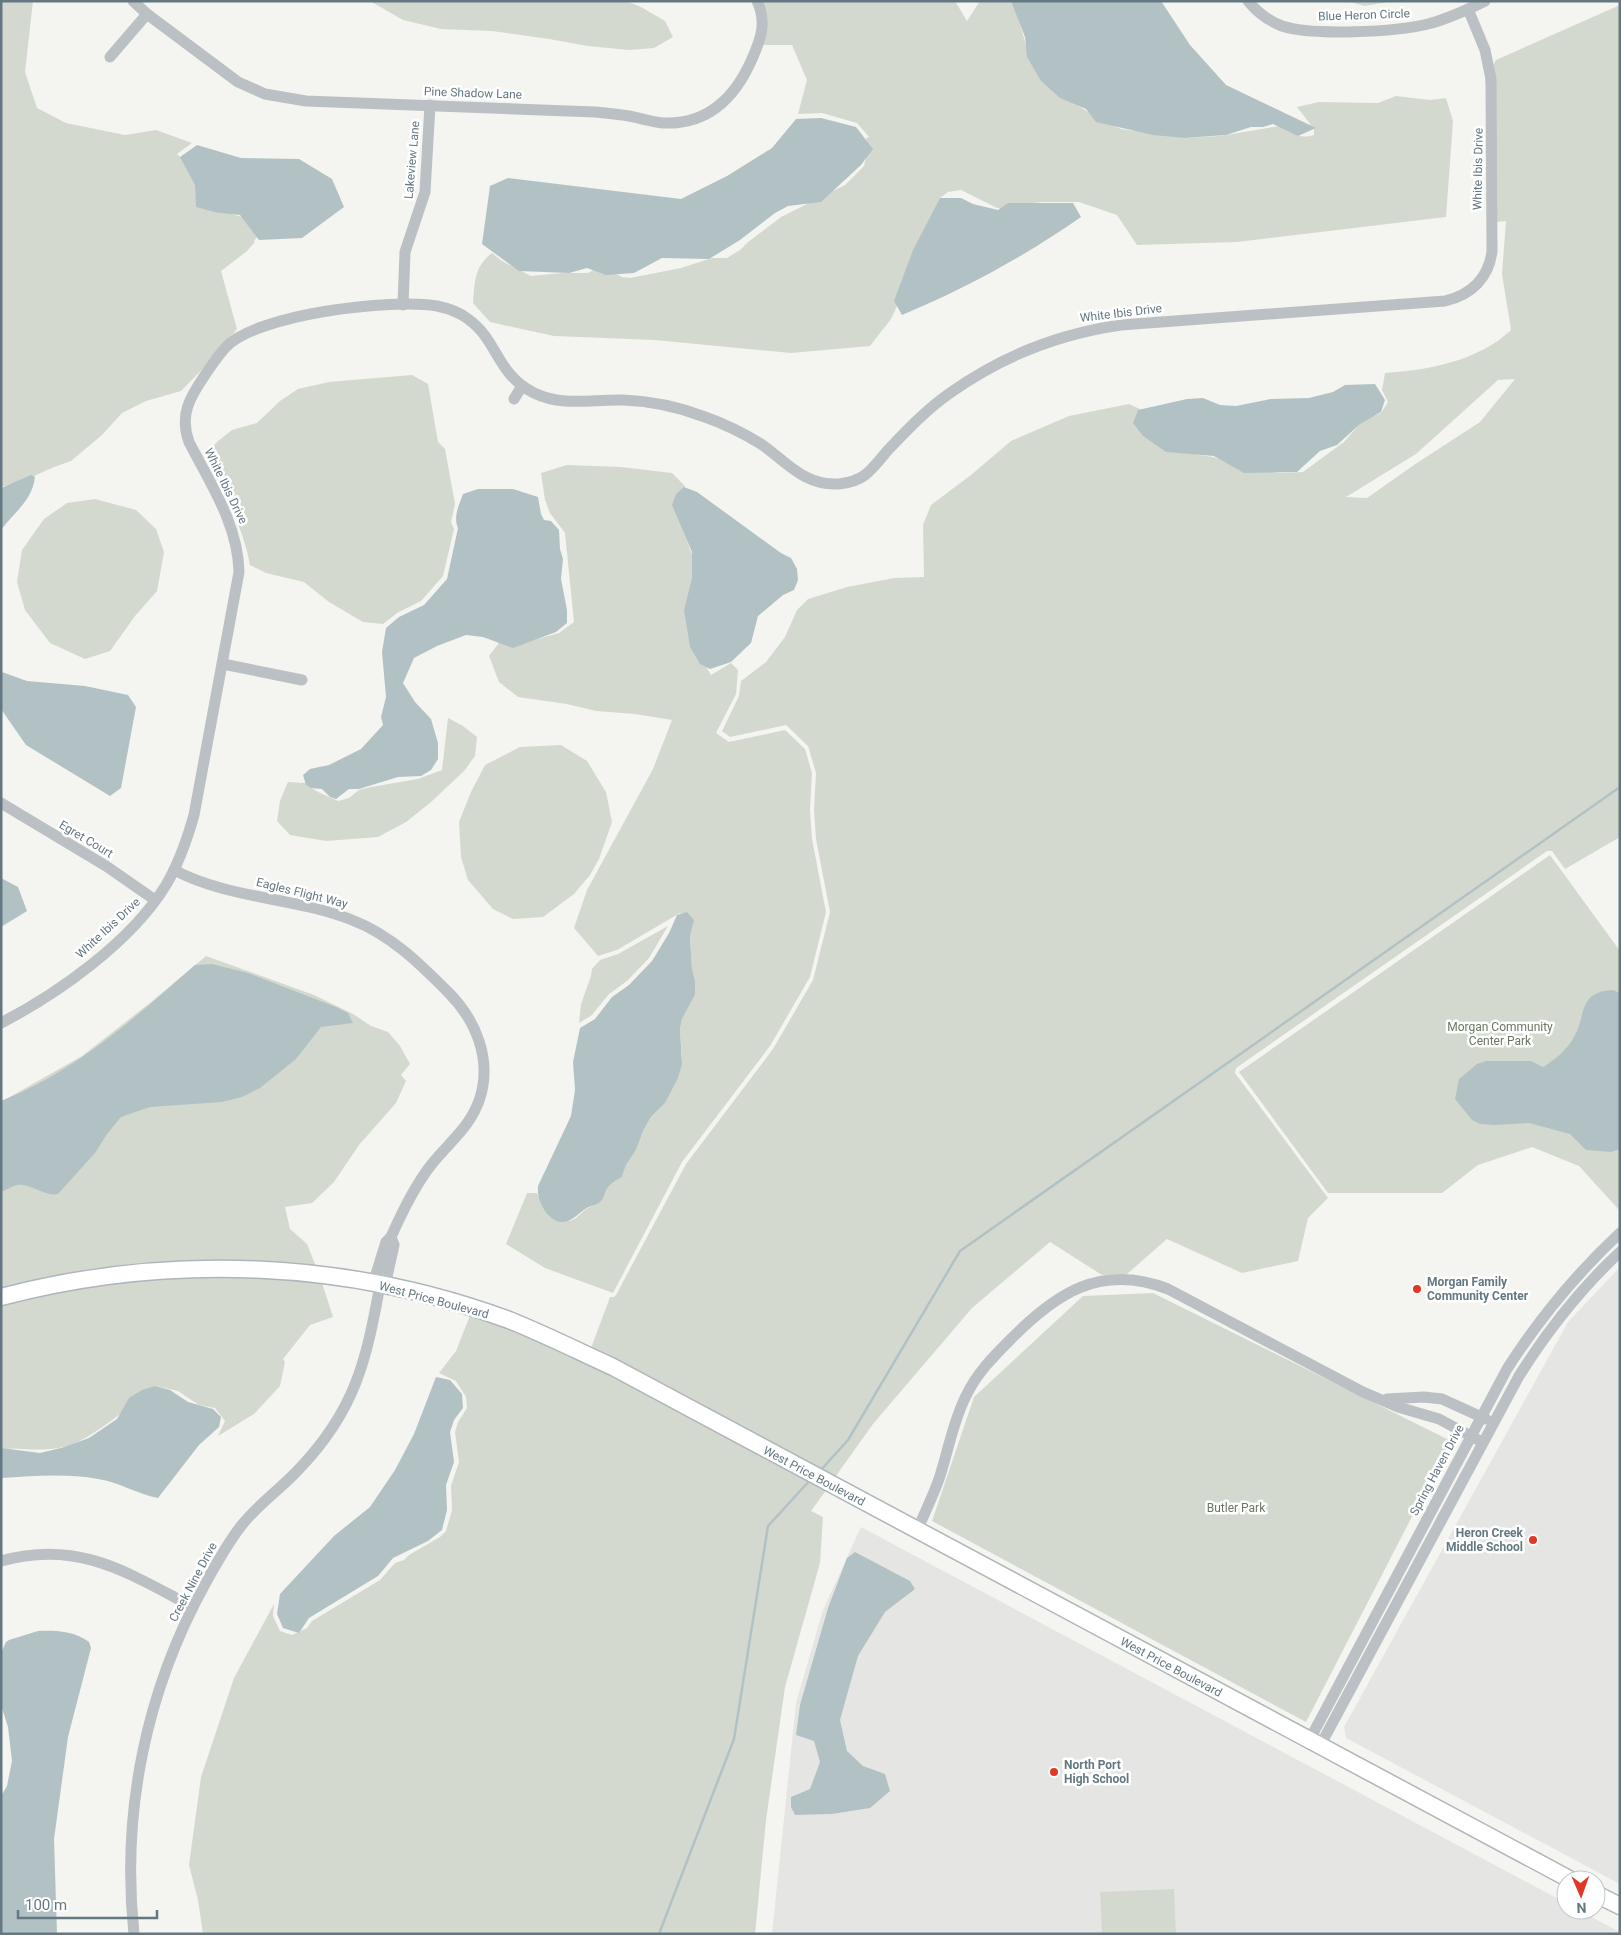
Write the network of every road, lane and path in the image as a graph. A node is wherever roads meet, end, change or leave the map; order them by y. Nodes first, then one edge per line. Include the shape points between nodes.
1 (133, 1) edge
2 (757, 1) edge
3 (1248, 1) edge
4 (1485, 1) edge
5 (1468, 9) junction
6 (147, 14) junction
7 (110, 58) dead end
8 (430, 105) junction
9 (403, 304) junction
10 (522, 386) junction
11 (514, 399) dead end
12 (223, 664) junction
13 (302, 680) dead end
14 (1, 803) edge
15 (174, 870) junction
16 (155, 900) junction
17 (1, 1023) edge
18 (1620, 1233) edge
19 (1620, 1252) edge
20 (379, 1285) junction
21 (1, 1297) edge
22 (1378, 1398) junction
23 (1481, 1416) junction
24 (1493, 1422) junction
25 (1470, 1436) junction
26 (1482, 1442) junction
27 (917, 1531) junction
28 (1, 1560) edge
29 (193, 1607) junction
30 (1315, 1744) junction
31 (1556, 1873) edge
32 (1606, 1899) edge
33 (1620, 1906) edge
34 (134, 1934) edge

1 - 6 street, Pine Shadow Lane
2 - 8 street, Pine Shadow Lane via 762,32 742,82 722,104 695,118 662,123 604,113
3 - 5 street, Blue Heron Circle via 1280,25 1315,31 1405,28 1438,21
4 - 5 street, Blue Heron Circle
5 - 10 street, White Ibis Drive via 1485,50 1492,79 1492,251 1484,277 1460,297 1445,301 1121,325 1073,333 1017,353 970,379 930,409 867,473 857,480 843,483 819,483 806,478 747,436 688,411 638,401 562,401 538,395
6 - 7 street
6 - 8 street, Pine Shadow Lane via 224,74 265,94 306,101
8 - 9 street, Lakeview Lane via 425,192 405,252
9 - 10 street, White Ibis Drive via 437,306 467,318 481,330 504,368
9 - 12 street, White Ibis Drive via 324,311 242,335 224,349 190,398 185,414 186,435 230,523 238,556 238,584
10 - 11 street
12 - 13 street
12 - 15 street, White Ibis Drive via 194,815
14 - 16 street, Egret Court via 106,866
15 - 16 street, White Ibis Drive
15 - 20 street, Eagles Flight Way via 206,885 334,914 375,930 422,966 457,1000 472,1020 484,1063 483,1085 477,1106 462,1133 436,1159 404,1209 386,1242
16 - 17 street, White Ibis Drive via 132,928 80,973
18 - 23 street, Spring Haven Drive via 1546,1312 1507,1369
19 - 24 street via 1557,1320 1535,1350
20 - 21 street, West Price Boulevard via 276,1270 184,1269 73,1281
20 - 27 street, West Price Boulevard via 454,1302 510,1321 612,1367
20 - 29 street, Creek Nine Drive via 360,1375 341,1415 307,1461 242,1525
22 - 23 street via 1442,1399
22 - 25 street via 1439,1419
22 - 27 street via 1156,1284 1128,1279 1090,1283 1046,1306 979,1374 962,1404 938,1481
23 - 24 street
23 - 25 street, Spring Haven Drive
24 - 26 street
25 - 26 street
25 - 30 street, Spring Haven Drive
26 - 30 street
27 - 30 street, West Price Boulevard
28 - 29 street via 38,1554 94,1559 125,1571
29 - 34 street, Creek Nine Drive via 160,1690 138,1776 130,1861
30 - 31 street, West Price Boulevard
32 - 33 street

